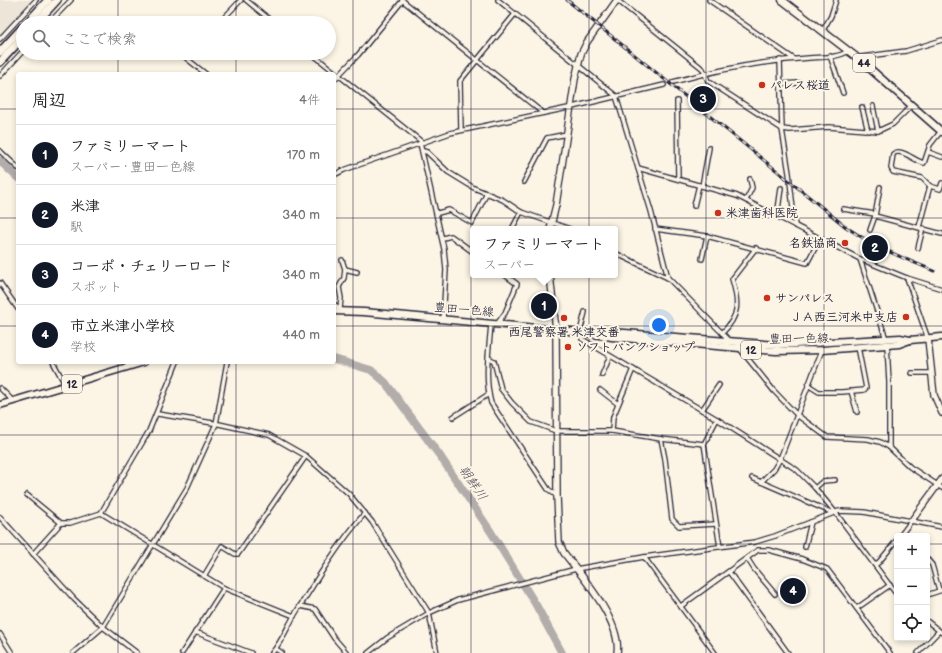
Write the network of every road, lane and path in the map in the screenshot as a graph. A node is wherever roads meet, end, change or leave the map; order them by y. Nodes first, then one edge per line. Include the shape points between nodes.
1 (36, 0) edge
2 (48, 0) edge
3 (57, 0) edge
4 (71, 0) edge
5 (241, 0) edge
6 (246, 0) edge
7 (403, 0) edge
8 (498, 0) edge
9 (617, 0) edge
10 (709, 0) edge
11 (782, 0) edge
12 (836, 0) edge
13 (515, 14) junction
14 (21, 16) edge
15 (33, 16) edge
16 (42, 16) edge
17 (56, 16) edge
18 (226, 16) edge
19 (265, 16) edge
20 (16, 22) edge
21 (823, 30) junction
22 (16, 35) edge
23 (0, 39) edge
24 (942, 40) edge
25 (16, 45) edge
26 (848, 51) junction
27 (0, 52) edge
28 (830, 56) junction
29 (16, 59) edge
30 (794, 59) junction
31 (859, 59) junction
32 (188, 60) edge
33 (320, 60) edge
34 (477, 60) junction
35 (780, 60) junction
36 (1, 62) edge
37 (578, 65) junction
38 (6, 70) junction
39 (204, 72) edge
40 (334, 72) edge
41 (336, 73) edge
42 (705, 73) junction
43 (0, 76) edge
44 (339, 76) junction
45 (336, 78) edge
46 (673, 82) dead end
47 (799, 83) dead end
48 (780, 84) junction
49 (664, 85) dead end
50 (843, 93) dead end
51 (616, 96) junction
52 (677, 101) dead end
53 (912, 105) junction
54 (873, 106) dead end
55 (571, 107) junction
56 (862, 107) dead end
57 (543, 113) junction
58 (782, 129) junction
59 (461, 130) junction
60 (868, 131) junction
61 (878, 131) junction
62 (941, 131) edge
63 (567, 134) junction
64 (421, 142) junction
65 (709, 148) dead end
66 (0, 151) edge
67 (423, 151) junction
68 (928, 152) junction
69 (942, 157) edge
70 (16, 166) edge
71 (638, 168) junction
72 (336, 175) edge
73 (678, 179) junction
74 (750, 179) dead end
75 (524, 182) dead end
76 (942, 183) edge
77 (700, 186) junction
78 (930, 186) junction
79 (880, 187) dead end
80 (781, 188) dead end
81 (487, 193) junction
82 (746, 200) junction
83 (694, 206) dead end
84 (843, 209) dead end
85 (521, 212) junction
86 (438, 213) junction
87 (875, 215) junction
88 (777, 217) junction
89 (552, 223) junction
90 (514, 226) edge
91 (551, 226) edge
92 (561, 226) edge
93 (795, 226) junction
94 (921, 228) junction
95 (655, 229) junction
96 (870, 230) dead end
97 (942, 234) edge
98 (707, 236) junction
99 (443, 238) junction
100 (820, 239) junction
101 (756, 248) junction
102 (918, 248) dead end
103 (470, 249) edge
104 (618, 254) edge
105 (702, 259) dead end
106 (860, 259) junction
107 (342, 260) dead end
108 (345, 269) junction
109 (357, 272) dead end
110 (509, 278) edge
111 (550, 278) edge
112 (668, 278) junction
113 (907, 278) junction
114 (0, 283) edge
115 (942, 289) edge
116 (16, 306) edge
117 (339, 310) edge
118 (585, 312) dead end
119 (443, 320) junction
120 (494, 324) junction
121 (556, 330) junction
122 (580, 332) junction
123 (592, 333) junction
124 (722, 333) junction
125 (942, 338) edge
126 (928, 339) junction
127 (886, 342) junction
128 (732, 343) junction
129 (858, 347) junction
130 (740, 349) junction
131 (822, 350) junction
132 (610, 356) junction
133 (489, 358) junction
134 (54, 364) edge
135 (138, 364) edge
136 (176, 364) edge
137 (226, 364) edge
138 (634, 369) junction
139 (931, 373) junction
140 (912, 374) dead end
141 (602, 375) dead end
142 (719, 385) dead end
143 (808, 385) junction
144 (66, 386) junction
145 (0, 388) edge
146 (600, 390) dead end
147 (851, 391) junction
148 (489, 394) junction
149 (12, 402) junction
150 (618, 404) junction
151 (0, 405) edge
152 (702, 410) junction
153 (857, 412) dead end
154 (942, 413) edge
155 (158, 414) junction
156 (797, 415) junction
157 (454, 417) dead end
158 (718, 419) junction
159 (216, 424) junction
160 (556, 431) junction
161 (612, 431) junction
162 (661, 440) junction
163 (704, 444) junction
164 (889, 447) junction
165 (306, 456) junction
166 (780, 459) junction
167 (752, 478) dead end
168 (942, 479) edge
169 (835, 480) dead end
170 (761, 482) junction
171 (940, 487) edge
172 (815, 488) junction
173 (27, 495) dead end
174 (557, 496) junction
175 (834, 512) junction
176 (101, 513) junction
177 (365, 513) junction
178 (0, 517) edge
179 (912, 520) junction
180 (811, 522) junction
181 (61, 523) junction
182 (716, 524) junction
183 (942, 527) edge
184 (902, 533) edge
185 (894, 544) edge
186 (153, 545) junction
187 (720, 547) junction
188 (805, 547) dead end
189 (33, 554) junction
190 (644, 557) junction
191 (747, 558) junction
192 (930, 563) edge
193 (875, 565) junction
194 (576, 570) junction
195 (729, 572) junction
196 (204, 576) junction
197 (890, 585) junction
198 (224, 588) junction
199 (894, 590) edge
200 (940, 590) edge
201 (775, 594) dead end
202 (930, 594) edge
203 (300, 606) junction
204 (681, 606) junction
205 (857, 608) junction
206 (429, 613) junction
207 (294, 616) junction
208 (930, 623) edge
209 (103, 626) junction
210 (195, 632) junction
211 (941, 632) edge
212 (0, 634) edge
213 (276, 649) junction
214 (12, 653) edge
215 (73, 653) edge
216 (137, 653) edge
217 (182, 653) edge
218 (251, 653) edge
219 (272, 653) edge
220 (282, 653) edge
221 (347, 653) edge
222 (368, 653) edge
223 (437, 653) edge
224 (617, 653) edge
225 (716, 653) edge
226 (788, 653) edge
227 (890, 653) edge
228 (918, 653) edge

1 - 14 street
2 - 15 highway
3 - 16 highway
4 - 17 street
5 - 18 street
6 - 19 street
7 - 34 street
7 - 44 street
8 - 13 street
9 - 37 street via 587,42
9 - 42 street
10 - 30 street
11 - 21 main road, 44
12 - 21 street
13 - 34 street
13 - 37 street
20 - 23 street
21 - 26 main road, 44
22 - 27 highway
24 - 31 street via 906,51 861,56
25 - 36 highway
26 - 28 street
26 - 31 main road, 44
28 - 30 street
28 - 50 street
29 - 38 street
30 - 35 street
31 - 53 main road, 44
32 - 39 street
33 - 40 street
34 - 57 street
34 - 59 street via 460,84
35 - 42 street
35 - 48 street
36 - 38 street
37 - 51 street
37 - 55 street
38 - 43 street
41 - 44 street
42 - 46 street
42 - 58 street via 708,82
44 - 45 street
44 - 64 street
47 - 48 street
48 - 58 street
49 - 51 street
51 - 55 street
51 - 71 street
52 - 73 street
53 - 61 street via 893,124
53 - 62 main road, 44
54 - 61 street
55 - 57 street
55 - 63 street
56 - 60 street
57 - 59 street
58 - 60 street via 836,127
58 - 93 street
59 - 64 street
60 - 61 street
62 - 68 street
63 - 75 street via 548,138
63 - 89 street
64 - 67 street
64 - 72 street
65 - 77 street
66 - 70 street
67 - 81 street via 448,172
67 - 86 street
68 - 69 street
68 - 78 street via 925,162 922,163 903,152 894,152 891,168 893,172 922,178
71 - 73 street
71 - 95 street
73 - 77 street
74 - 82 street via 752,188
76 - 78 street via 940,188
77 - 82 street
77 - 83 street
78 - 94 street
79 - 87 street
80 - 88 street
81 - 85 street
81 - 86 street via 472,223 449,210
82 - 88 street
84 - 87 street
85 - 89 street
85 - 90 street
86 - 99 street
87 - 94 street
87 - 96 street
88 - 93 street
89 - 91 street
89 - 92 street
93 - 100 street
94 - 97 street
94 - 102 street
95 - 98 street
95 - 112 street
98 - 101 street
98 - 105 street
99 - 103 street via 451,236
99 - 119 street via 446,270
100 - 101 street via 807,263
100 - 106 street
101 - 124 street via 732,279 738,302 732,323
104 - 112 street
106 - 113 street
106 - 127 street
107 - 108 street
108 - 109 street
108 - 117 street via 344,278 338,287 341,298
110 - 120 street via 517,284 505,313
111 - 121 street
112 - 124 street
113 - 115 street
113 - 126 street
114 - 116 street
117 - 119 main road, 豊田一色線 / 12
118 - 122 street
119 - 120 main road, 豊田一色線 / 12
120 - 121 main road, 豊田一色線 / 12
120 - 133 street
121 - 122 main road, 豊田一色線 / 12
121 - 160 street
122 - 123 main road, 豊田一色線 / 12
122 - 132 street via 582,340
123 - 128 main road, 豊田一色線 / 12 via 612,332
123 - 130 main road, 豊田一色線 / 12
124 - 128 street
125 - 126 main road, 豊田一色線 / 12
126 - 127 main road, 豊田一色線 / 12 via 904,338
126 - 139 street
127 - 128 main road, 豊田一色線 / 12 via 790,345
127 - 129 main road, 豊田一色線 / 12
127 - 164 street
129 - 131 main road, 豊田一色線 / 12
129 - 147 street via 866,388
130 - 131 main road, 豊田一色線 / 12
130 - 156 street
131 - 143 street
132 - 138 street
132 - 141 street
133 - 148 street
133 - 160 street via 494,361 501,389 512,404 531,422
134 - 144 street
135 - 144 main road, 12
136 - 155 street
137 - 159 street
138 - 150 street
138 - 152 street
139 - 140 street
139 - 154 street via 934,395
142 - 152 street
143 - 147 street via 819,392
143 - 156 street
144 - 149 main road, 12
145 - 149 street
146 - 150 street
147 - 153 street
148 - 157 street
148 - 174 street via 491,403 548,489
149 - 151 main road, 12
150 - 161 street via 613,417
152 - 158 street
155 - 159 street
155 - 176 street
156 - 164 street via 827,437 875,440
156 - 166 street
158 - 163 street
158 - 166 street
159 - 165 street via 269,435
159 - 186 street via 187,488
160 - 161 street
160 - 174 street
161 - 162 street
162 - 163 street
162 - 182 street via 672,519 679,526
163 - 182 street
164 - 171 street via 910,467
165 - 177 street
165 - 196 street via 238,554 222,546
166 - 170 street
166 - 172 street via 797,470
167 - 170 street
168 - 171 street
169 - 172 street via 823,481
170 - 175 street
171 - 179 street
172 - 175 street
173 - 181 street
174 - 194 street via 559,542
175 - 179 street via 858,511
175 - 180 street
175 - 193 street
176 - 181 street via 70,523
176 - 186 street
177 - 203 street via 348,532
177 - 206 street
178 - 189 street
179 - 183 street
179 - 184 street
180 - 187 street via 764,540
180 - 188 street
181 - 189 street
182 - 187 street
185 - 193 street
186 - 196 street
186 - 209 street
187 - 190 street
189 - 209 street
190 - 194 street
190 - 204 street
191 - 195 street
191 - 201 street
191 - 205 street via 758,550 769,550 827,569
192 - 200 street
193 - 197 street
194 - 206 street via 458,600
194 - 224 street via 610,618 615,631
195 - 204 street
195 - 226 street
196 - 198 street
197 - 199 street
197 - 205 street
198 - 207 street
198 - 210 street
200 - 202 street
203 - 207 street
203 - 221 street via 315,609
204 - 225 street
205 - 227 street
206 - 222 street via 387,638
206 - 223 street
207 - 213 street
208 - 211 street
209 - 215 street
209 - 216 street
210 - 217 street
210 - 218 street
211 - 228 street
212 - 214 street
213 - 219 street
213 - 220 street

